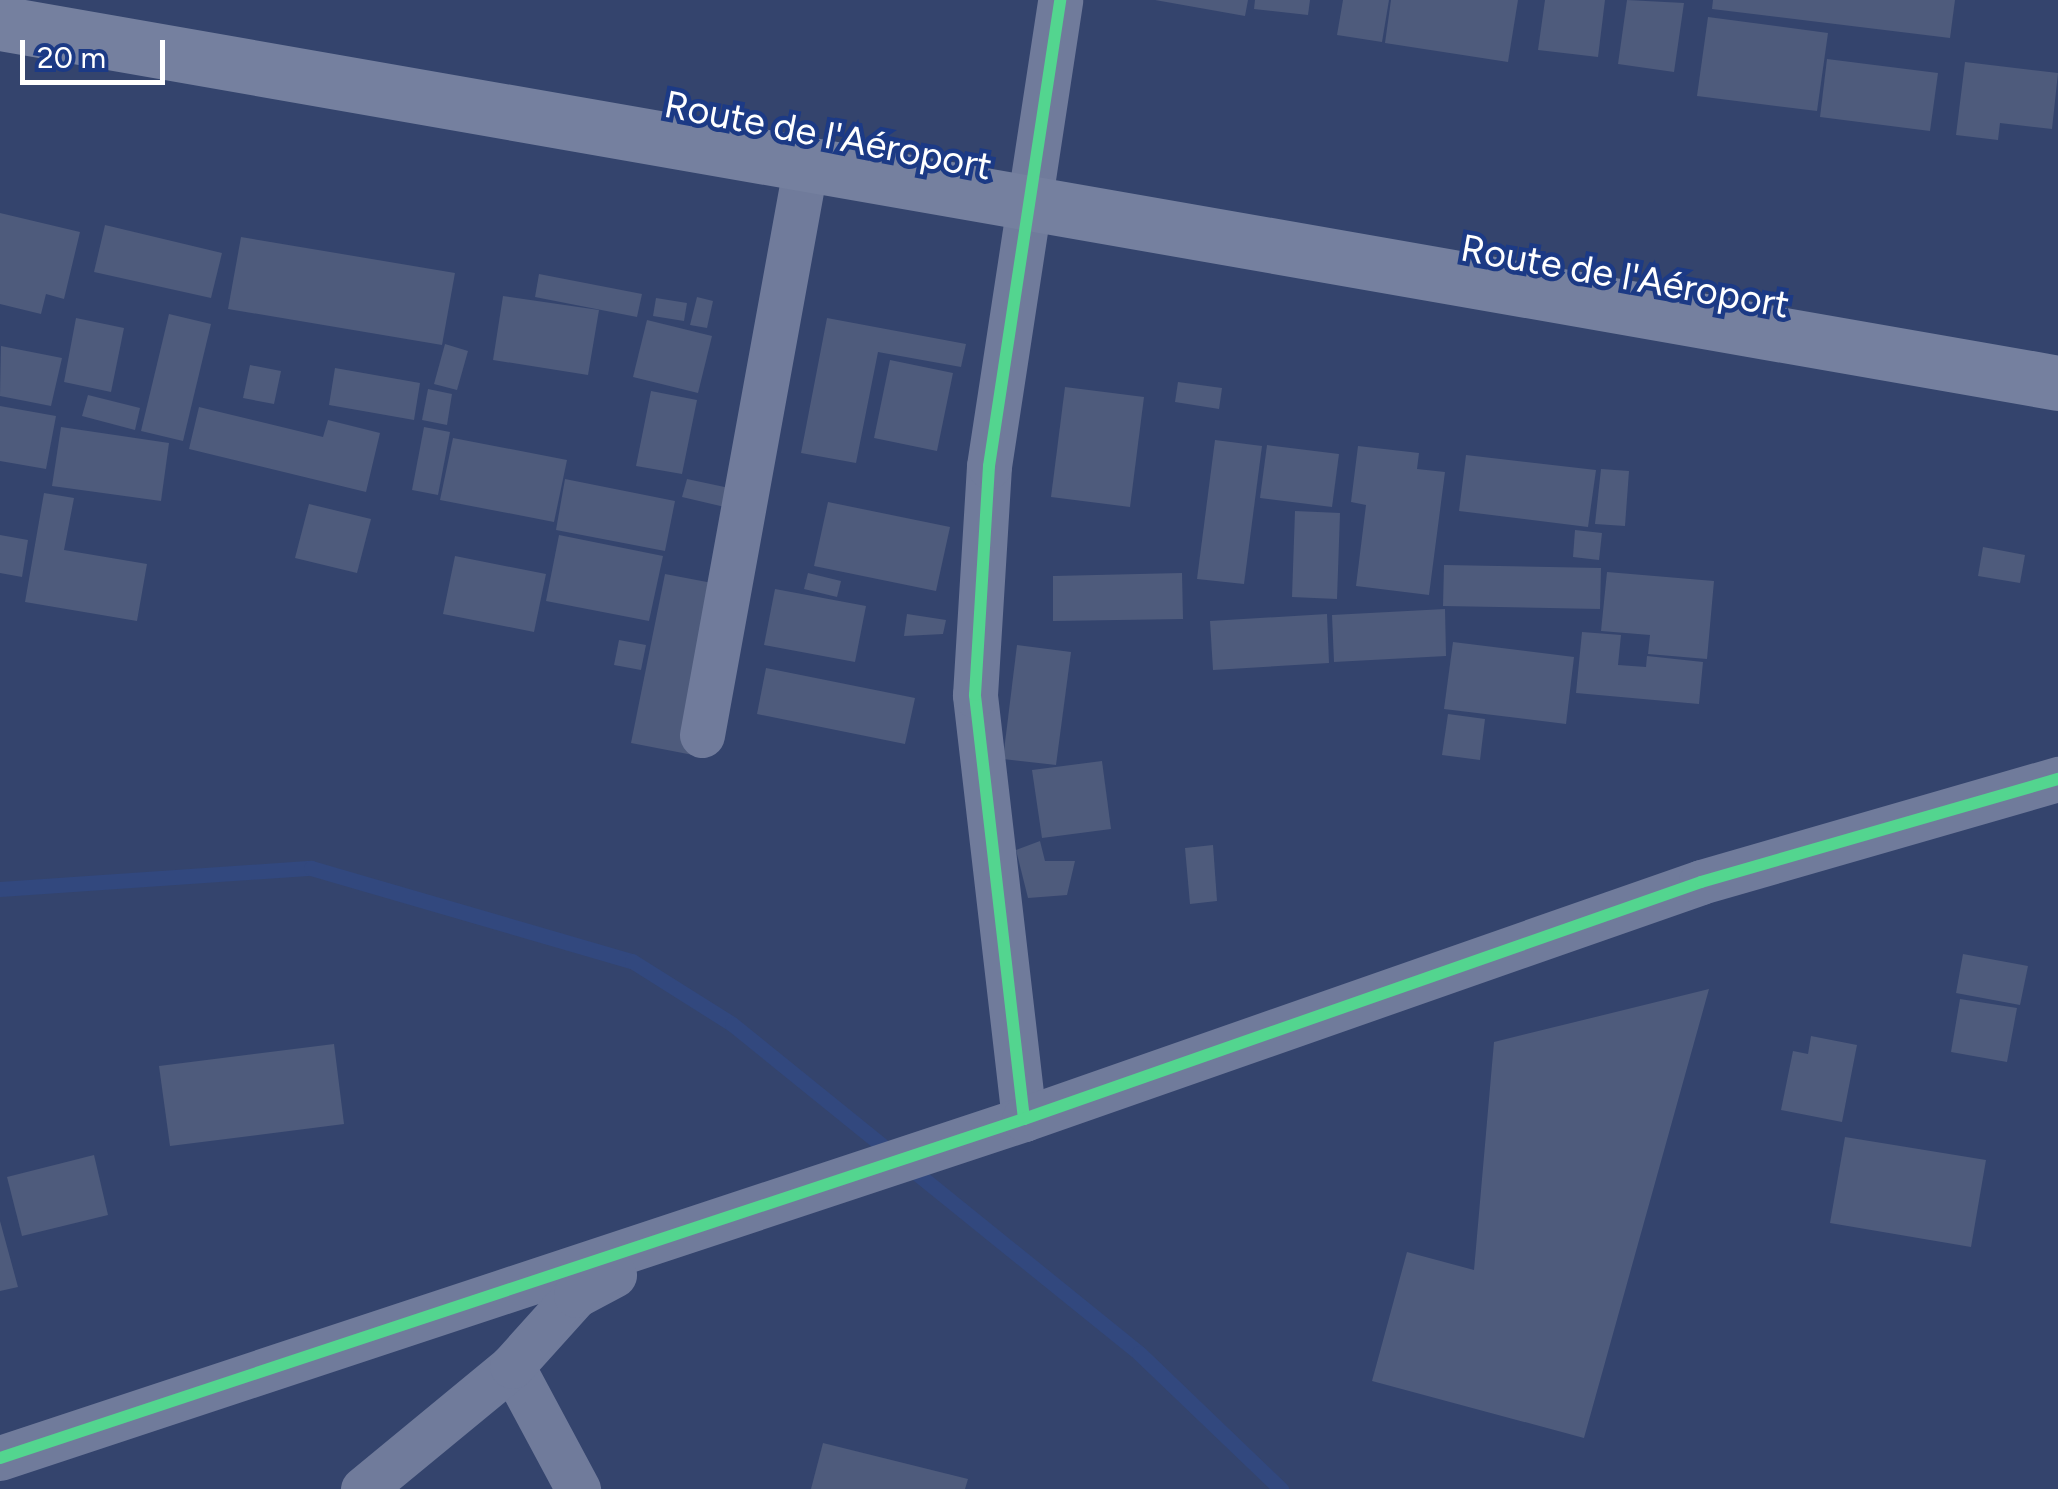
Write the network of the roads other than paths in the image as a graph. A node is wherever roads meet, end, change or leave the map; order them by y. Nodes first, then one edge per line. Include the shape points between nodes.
1 (1060, 0) edge
2 (0, 23) edge
3 (807, 158) junction
4 (1029, 205) junction
5 (2058, 383) edge
6 (702, 736) dead end
7 (2058, 779) edge
8 (1024, 1119) junction
9 (704, 1227) junction
10 (512, 1366) junction
11 (0, 1458) edge
12 (363, 1489) edge
13 (578, 1489) edge

1 - 4 street
2 - 3 main road, Route de l'Aéroport
3 - 4 main road, Route de l'Aéroport
3 - 6 street
4 - 5 main road, Route de l'Aéroport
4 - 8 street via 989,466 975,695
7 - 8 street via 1701,882
8 - 9 street
9 - 10 street via 576,1295
9 - 11 street
10 - 12 street
10 - 13 street

